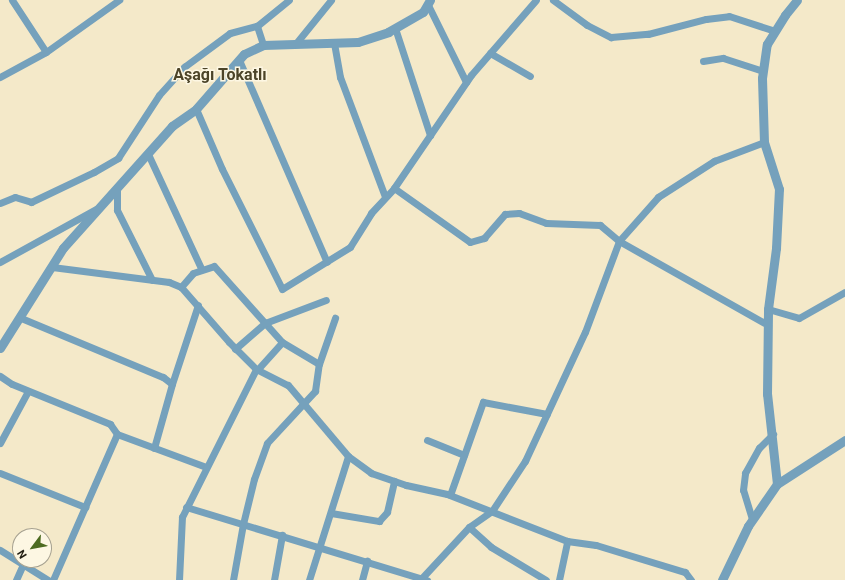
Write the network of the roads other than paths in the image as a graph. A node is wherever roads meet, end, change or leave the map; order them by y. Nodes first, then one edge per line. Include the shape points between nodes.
1 (12, 0) edge
2 (119, 0) edge
3 (289, 0) edge
4 (331, 0) edge
5 (536, 0) edge
6 (553, 0) edge
7 (797, 0) edge
8 (429, 3) edge
9 (257, 26) junction
10 (395, 28) junction
11 (775, 31) junction
12 (297, 42) junction
13 (334, 43) junction
14 (263, 45) junction
15 (46, 52) junction
16 (490, 53) junction
17 (238, 60) junction
18 (703, 60) dead end
19 (763, 71) junction
20 (530, 76) dead end
21 (0, 78) edge
22 (466, 82) junction
23 (196, 109) junction
24 (430, 135) junction
25 (764, 142) junction
26 (148, 154) junction
27 (394, 188) junction
28 (117, 190) junction
29 (386, 197) junction
30 (0, 203) edge
31 (103, 205) junction
32 (619, 241) junction
33 (0, 262) edge
34 (327, 262) junction
35 (52, 267) junction
36 (202, 268) junction
37 (152, 280) junction
38 (181, 287) junction
39 (845, 292) edge
40 (326, 300) dead end
41 (198, 305) junction
42 (768, 309) junction
43 (20, 318) junction
44 (334, 318) dead end
45 (265, 323) junction
46 (768, 325) junction
47 (282, 342) junction
48 (0, 348) edge
49 (235, 349) junction
50 (319, 364) junction
51 (257, 369) junction
52 (0, 376) edge
53 (172, 384) junction
54 (28, 390) junction
55 (304, 405) junction
56 (547, 414) junction
57 (117, 434) junction
58 (772, 434) junction
59 (427, 440) dead end
60 (845, 440) edge
61 (0, 443) edge
62 (154, 448) junction
63 (348, 456) junction
64 (464, 456) junction
65 (206, 467) junction
66 (0, 473) edge
67 (394, 481) junction
68 (777, 484) junction
69 (450, 495) junction
70 (186, 507) junction
71 (85, 508) junction
72 (492, 511) junction
73 (331, 513) junction
74 (752, 519) junction
75 (243, 524) junction
76 (469, 527) junction
77 (282, 535) junction
78 (567, 541) junction
79 (321, 547) junction
80 (0, 550) edge
81 (12, 557) edge
82 (367, 561) junction
83 (21, 568) edge
84 (29, 568) edge
85 (423, 579) edge
86 (16, 580) edge
87 (48, 580) edge
88 (53, 580) edge
89 (179, 580) edge
90 (233, 580) edge
91 (274, 580) edge
92 (309, 580) edge
93 (362, 580) edge
94 (546, 580) edge
95 (559, 580) edge
96 (691, 580) edge
97 (722, 580) edge

1 - 15 street
2 - 15 street
3 - 9 street
4 - 12 street
5 - 16 street
6 - 11 street via 587,25 611,36 648,34 706,19 729,16
7 - 11 street
8 - 10 street via 423,12
8 - 22 street
9 - 14 street
9 - 30 street via 230,33 184,67 159,95 118,158 31,202 15,197
10 - 13 street via 358,42
10 - 24 street
11 - 19 street via 767,44
12 - 13 street
12 - 14 street
13 - 29 street via 340,77
14 - 17 street via 244,54
15 - 21 street
16 - 20 street
16 - 22 street
17 - 23 street
17 - 34 street
18 - 19 street via 723,58
19 - 25 street
22 - 24 street
23 - 26 street via 172,126
23 - 34 street via 222,169 282,289
24 - 27 street
25 - 32 street via 714,161 658,197
25 - 42 street via 779,189 776,248
26 - 28 street
26 - 36 street
27 - 29 street
27 - 32 street via 470,242 484,238 505,214 519,213 546,223 600,225
28 - 31 street
28 - 37 street via 118,210
29 - 34 street via 371,213 350,247
31 - 33 street
31 - 35 street via 63,248
32 - 46 street
32 - 56 street via 585,332
35 - 37 street
35 - 43 street
36 - 38 street via 193,273
36 - 45 street via 214,266
37 - 38 street
38 - 41 street
39 - 42 street via 799,318
40 - 45 street
41 - 49 street
41 - 53 street
42 - 46 street
43 - 48 street
43 - 53 street
44 - 50 street
45 - 47 street
45 - 49 street
46 - 58 street via 767,394
47 - 50 street
47 - 51 street
49 - 51 street
50 - 55 street via 315,391
51 - 55 street via 288,385
51 - 65 street
52 - 54 street
53 - 62 street
54 - 57 street via 110,424
54 - 61 street
55 - 63 street
55 - 75 street via 267,443 254,479
56 - 64 street via 483,402
56 - 72 street via 525,461
57 - 62 street
57 - 71 street
58 - 68 street
58 - 74 street via 758,448 744,473 743,490
59 - 64 street
60 - 68 street
62 - 65 street
63 - 67 street via 371,473
63 - 73 street
64 - 69 street
65 - 70 street
66 - 71 street
67 - 69 street
67 - 73 street via 387,512 379,521
68 - 74 street
69 - 72 street
70 - 75 street
70 - 89 street via 182,516
71 - 88 street
72 - 76 street
72 - 78 street
73 - 79 street
74 - 97 street
75 - 77 street
75 - 90 street
76 - 85 street
76 - 94 street via 491,547
77 - 79 street
77 - 91 street
78 - 95 street
78 - 96 street via 596,545 686,572
79 - 82 street
79 - 92 street
80 - 81 street
82 - 85 street
82 - 93 street
83 - 86 street
84 - 87 street

